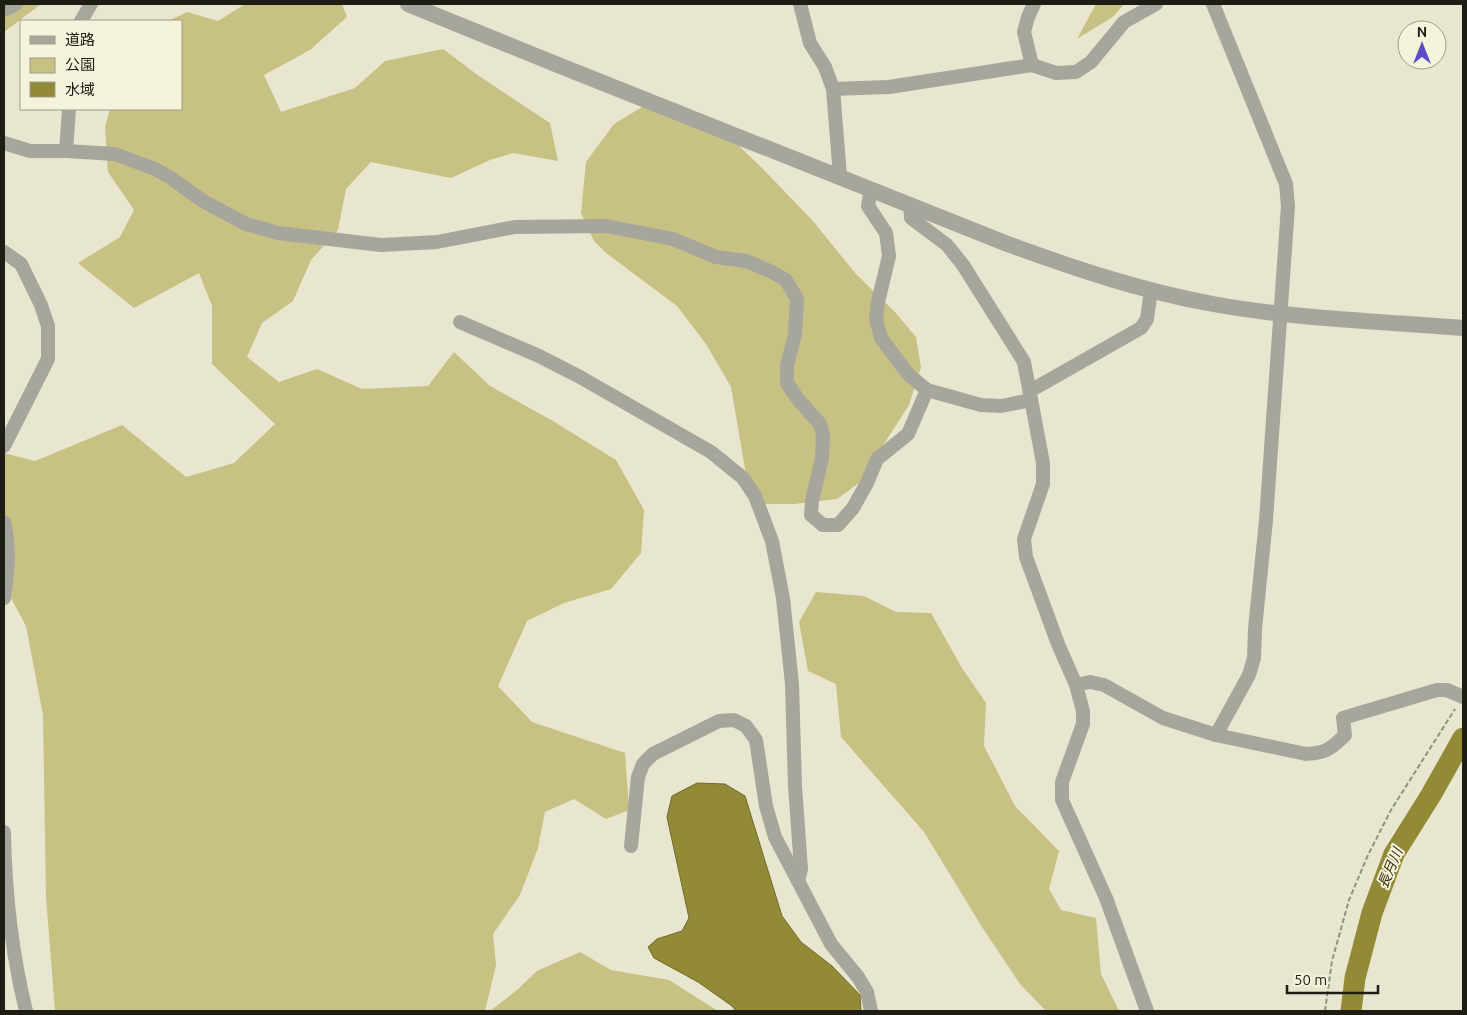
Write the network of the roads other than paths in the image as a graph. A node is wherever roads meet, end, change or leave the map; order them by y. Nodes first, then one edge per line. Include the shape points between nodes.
1 (16, 4) edge
2 (91, 4) edge
3 (800, 4) edge
4 (1034, 4) edge
5 (1156, 4) edge
6 (1213, 4) edge
7 (419, 6) edge
8 (4, 10) edge
9 (82, 20) edge
10 (1032, 65) junction
11 (833, 89) junction
12 (69, 110) edge
13 (4, 143) edge
14 (66, 150) junction
15 (840, 176) junction
16 (871, 189) junction
17 (910, 204) junction
18 (4, 252) edge
19 (1151, 290) junction
20 (1282, 313) junction
21 (460, 322) dead end
22 (1463, 328) edge
23 (928, 390) junction
24 (1030, 394) junction
25 (4, 446) edge
26 (4, 522) edge
27 (4, 598) edge
28 (1076, 685) junction
29 (1463, 697) edge
30 (1216, 735) junction
31 (4, 832) edge
32 (631, 846) dead end
33 (798, 881) junction
34 (26, 1011) edge
35 (871, 1011) edge
36 (1147, 1011) edge

1 - 8 street
2 - 9 street
3 - 11 street via 810,43 825,67
4 - 10 street via 1024,32
5 - 10 street via 1124,22 1091,62 1076,72 1056,73
6 - 20 street via 1286,184 1288,206
7 - 15 street via 553,63
10 - 11 street via 888,87
11 - 15 street
12 - 14 street
13 - 14 street via 30,150
14 - 23 street via 115,154 155,169 203,201 246,224 278,233 381,245 437,242 515,227 606,226 673,239 716,257 746,261 772,272 786,280 797,299 787,384 820,424 823,435 811,514 823,525 838,525 853,508 877,459 908,434
15 - 16 street
16 - 17 street
16 - 23 street via 868,206 886,233 889,256 878,302 877,325 881,338 908,374
17 - 19 street via 1078,270
17 - 24 street via 911,218 947,245 998,320 1024,362
18 - 25 street via 21,264 48,326 48,359
19 - 20 street via 1213,304
19 - 24 street via 1147,319 1141,328
20 - 22 street
20 - 30 street via 1254,658 1249,675
21 - 33 street via 580,377 711,452 742,478 755,496 772,540 783,598 792,684 801,869
23 - 24 street via 981,405 1001,406
24 - 28 street via 1043,463 1043,484 1024,539 1026,557
26 - 27 street via 8,540
28 - 30 street via 1090,682 1104,686 1163,718
28 - 36 street via 1082,724 1062,782 1062,800 1106,898
29 - 30 street via 1447,690 1437,690 1342,718 1345,735 1330,749 1320,753 1306,754
31 - 34 street via 11,926
32 - 33 street via 638,777 643,764 653,754 719,721 734,720 746,726 756,740 774,837
33 - 35 street via 831,944 867,992

